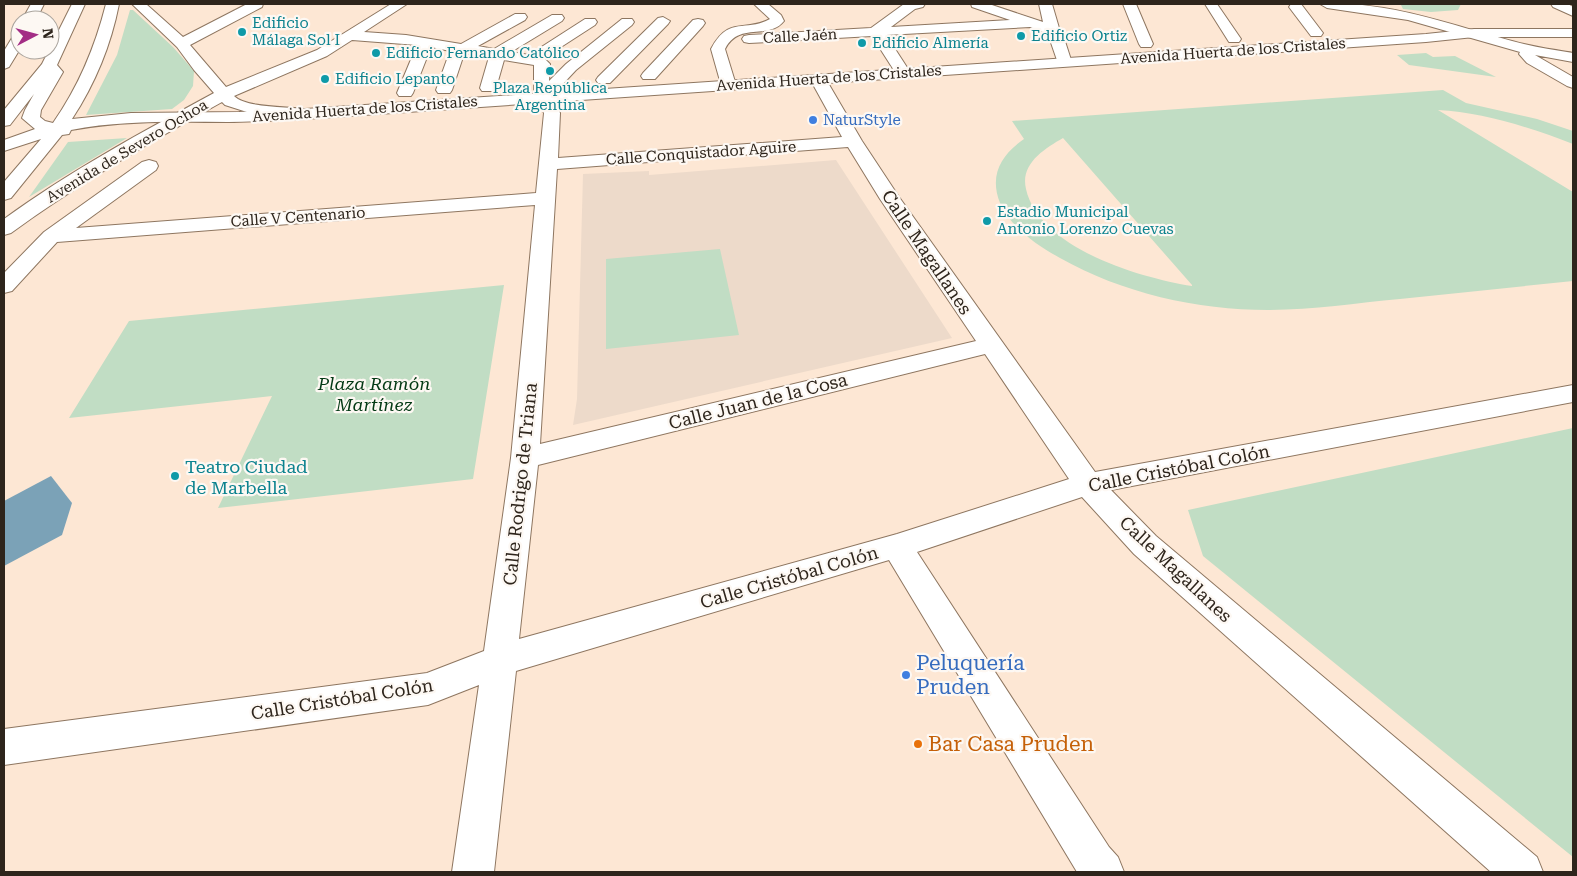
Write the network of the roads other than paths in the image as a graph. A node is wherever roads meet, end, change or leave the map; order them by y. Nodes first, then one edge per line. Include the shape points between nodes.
1 (78, 4) edge
2 (112, 4) edge
3 (138, 4) edge
4 (257, 4) edge
5 (400, 4) edge
6 (761, 4) edge
7 (918, 4) edge
8 (977, 4) edge
9 (1046, 4) edge
10 (1129, 4) edge
11 (1211, 4) edge
12 (1327, 4) edge
13 (1558, 4) edge
14 (1296, 7) dead end
15 (1573, 12) edge
16 (1409, 16) junction
17 (557, 18) dead end
18 (510, 20) dead end
19 (663, 21) dead end
20 (590, 22) dead end
21 (627, 22) dead end
22 (1030, 23) junction
23 (698, 24) dead end
24 (1052, 30) junction
25 (876, 31) junction
26 (1316, 33) dead end
27 (1474, 33) junction
28 (1570, 33) edge
29 (350, 36) junction
30 (1234, 38) dead end
31 (1426, 38) junction
32 (749, 39) dead end
33 (426, 42) junction
34 (182, 44) junction
35 (1146, 44) dead end
36 (1523, 48) junction
37 (459, 52) junction
38 (501, 54) junction
39 (1573, 57) edge
40 (532, 59) junction
41 (1064, 62) junction
42 (49, 64) junction
43 (902, 72) junction
44 (649, 76) dead end
45 (818, 79) junction
46 (604, 80) dead end
47 (1573, 83) edge
48 (728, 85) junction
49 (488, 88) dead end
50 (444, 90) dead end
51 (549, 90) junction
52 (405, 93) dead end
53 (223, 94) junction
54 (305, 114) junction
55 (184, 116) junction
56 (4, 121) edge
57 (163, 128) junction
58 (56, 129) junction
59 (853, 141) junction
60 (4, 146) edge
61 (548, 164) junction
62 (149, 166) dead end
63 (4, 194) edge
64 (545, 198) junction
65 (4, 229) edge
66 (51, 236) junction
67 (4, 286) edge
68 (990, 345) junction
69 (1573, 393) edge
70 (526, 458) junction
71 (1088, 484) junction
72 (897, 546) junction
73 (500, 660) junction
74 (4, 747) edge
75 (473, 872) edge
76 (1103, 872) edge
77 (1522, 872) edge

1 - 42 street
2 - 58 street via 101,47 87,79
3 - 34 street, Avenida de Severo Ochoa
4 - 34 street
5 - 29 street
6 - 48 street via 776,21 733,30 718,49
7 - 25 street via 910,6
8 - 22 street
9 - 24 street
10 - 35 street
11 - 30 street
12 - 16 street
13 - 15 street
14 - 26 street
16 - 27 street
16 - 31 street via 1430,27 1432,32
17 - 38 street
18 - 37 street
19 - 46 street
20 - 40 street
21 - 51 street via 571,67
22 - 24 street
22 - 25 street, Calle Jaén
23 - 44 street
24 - 41 street
25 - 32 street, Calle Jaén
25 - 43 street
27 - 28 street
27 - 31 street, Avenida Huerta de los Cristales
27 - 36 street
28 - 36 street via 1529,38
29 - 33 street
29 - 53 street via 322,53
31 - 36 street
31 - 41 street, Avenida Huerta de los Cristales
33 - 37 street
33 - 52 street
34 - 53 street, Avenida de Severo Ochoa
36 - 39 street
36 - 47 street via 1532,60
37 - 38 street
37 - 50 street
38 - 40 street
38 - 49 street
40 - 51 street, Calle Rodrigo de Triana via 542,64 540,84
41 - 43 street, Avenida Huerta de los Cristales
42 - 56 street
42 - 58 street via 56,72 31,118 39,125
43 - 45 street, Avenida Huerta de los Cristales
45 - 48 street, Avenida Huerta de los Cristales
45 - 59 street, Calle Magallanes
48 - 51 street, Avenida Huerta de los Cristales
51 - 54 street, Avenida Huerta de los Cristales
51 - 61 street, Calle Rodrigo de Triana via 552,113
53 - 54 street via 231,102 250,108
53 - 55 street, Avenida de Severo Ochoa
54 - 55 street, Avenida Huerta de los Cristales
54 - 57 street via 263,121
55 - 57 street, Avenida de Severo Ochoa
55 - 58 street, Avenida Huerta de los Cristales via 102,120
57 - 58 street via 94,132
57 - 65 street, Avenida de Severo Ochoa via 72,181
58 - 60 street
58 - 63 street
59 - 61 street, Calle Conquistador Aguire
59 - 68 street, Calle Magallanes
61 - 64 street, Calle Rodrigo de Triana
62 - 66 street, Avenida de Severo Ochoa
64 - 66 street, Calle V Centenario
64 - 70 street, Calle Rodrigo de Triana
66 - 67 street, Avenida de Severo Ochoa
68 - 70 street, Calle Juan de la Cosa
68 - 71 street, Calle Magallanes
69 - 71 street, Calle Cristóbal Colón
70 - 73 street, Calle Rodrigo de Triana
71 - 72 street, Calle Cristóbal Colón
71 - 77 street, Calle Magallanes via 1145,545
72 - 73 street, Calle Cristóbal Colón
72 - 76 street
73 - 74 street, Calle Cristóbal Colón via 428,689
73 - 75 street, Calle Rodrigo de Triana

